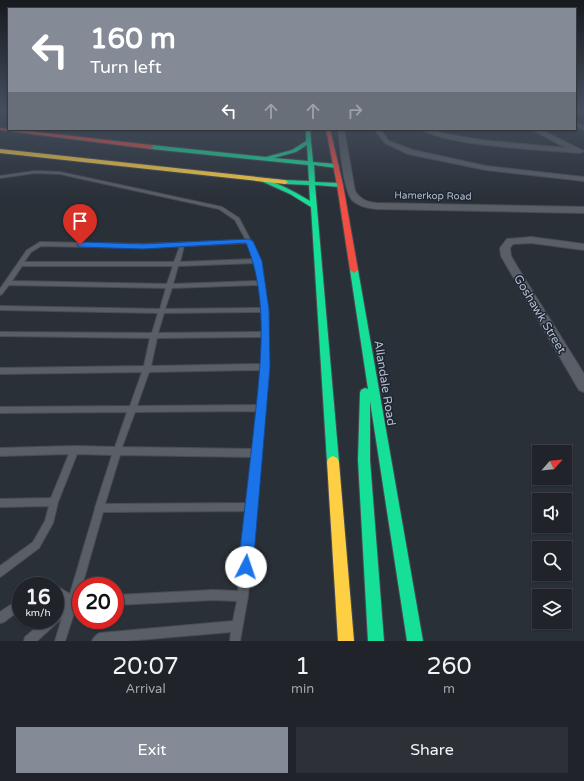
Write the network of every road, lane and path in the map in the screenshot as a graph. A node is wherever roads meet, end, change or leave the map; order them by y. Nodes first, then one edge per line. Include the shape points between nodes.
1 (74, 138) edge
2 (308, 138) edge
3 (330, 138) edge
4 (343, 138) edge
5 (384, 138) edge
6 (457, 138) edge
7 (552, 138) edge
8 (308, 142) junction
9 (0, 151) edge
10 (582, 153) edge
11 (268, 158) junction
12 (311, 163) junction
13 (336, 166) junction
14 (0, 178) edge
15 (584, 179) edge
16 (264, 181) junction
17 (312, 183) junction
18 (340, 185) junction
19 (314, 206) junction
20 (584, 210) edge
21 (249, 241) junction
22 (182, 246) junction
23 (584, 247) edge
24 (258, 261) junction
25 (21, 264) junction
26 (178, 264) junction
27 (8, 283) junction
28 (261, 283) junction
29 (170, 286) junction
30 (0, 293) edge
31 (0, 308) edge
32 (265, 310) junction
33 (162, 311) junction
34 (0, 334) edge
35 (265, 334) junction
36 (154, 336) junction
37 (366, 346) junction
38 (265, 367) junction
39 (147, 368) junction
40 (0, 371) edge
41 (584, 386) edge
42 (132, 408) junction
43 (261, 408) junction
44 (0, 410) edge
45 (75, 450) junction
46 (117, 451) junction
47 (0, 452) edge
48 (256, 453) junction
49 (54, 502) junction
50 (0, 503) edge
51 (251, 507) junction
52 (99, 508) junction
53 (0, 572) edge
54 (83, 577) edge
55 (342, 588) junction
56 (243, 596) junction
57 (124, 600) edge
58 (12, 609) edge
59 (72, 613) edge
60 (0, 618) edge
61 (237, 626) junction
62 (43, 629) edge
63 (29, 641) edge
64 (60, 641) edge
65 (97, 641) edge
66 (235, 641) edge
67 (342, 641) edge
68 (346, 641) edge
69 (376, 641) edge
70 (415, 641) edge

1 - 11 main road
2 - 8 main road
3 - 13 main road, Allandale Road
4 - 20 street, Hamerkop Road via 351,191 364,204
5 - 15 street via 387,142 411,152 486,168
6 - 10 street
7 - 10 street
8 - 11 main road via 294,152
8 - 12 main road
9 - 16 main road
11 - 12 main road
12 - 13 main road
12 - 17 main road
13 - 18 main road, Allandale Road
14 - 21 lane via 35,172 60,173 220,208 237,219
16 - 17 main road
16 - 19 main road
17 - 18 main road
17 - 19 main road
18 - 37 main road, Allandale Road
19 - 55 main road
21 - 22 lane
21 - 24 lane
22 - 25 lane via 40,244 29,251
22 - 26 lane
23 - 41 street, Goshawk Street via 531,240 510,241 505,248 513,269
24 - 26 lane
24 - 28 lane
25 - 26 lane
25 - 27 lane
26 - 29 lane
27 - 29 lane
27 - 30 lane
28 - 29 lane
28 - 32 lane
29 - 33 lane
31 - 33 lane
32 - 33 lane
32 - 35 lane
33 - 36 lane
34 - 36 lane
35 - 36 lane
35 - 38 lane
36 - 39 lane
37 - 69 main road via 364,460
37 - 70 main road, Allandale Road
38 - 39 lane
38 - 43 lane
39 - 40 lane
39 - 42 lane
42 - 43 lane
42 - 44 lane
42 - 46 lane
43 - 48 lane
45 - 46 lane
45 - 47 lane
45 - 49 lane
46 - 48 lane
46 - 52 lane
48 - 51 lane
49 - 50 lane
49 - 53 lane via 49,523 36,545
51 - 52 lane
51 - 56 lane
52 - 54 lane
55 - 67 main road
55 - 68 main road
56 - 57 lane
56 - 61 lane
58 - 60 lane
59 - 64 lane
61 - 65 lane via 100,638
61 - 66 lane
62 - 63 lane

